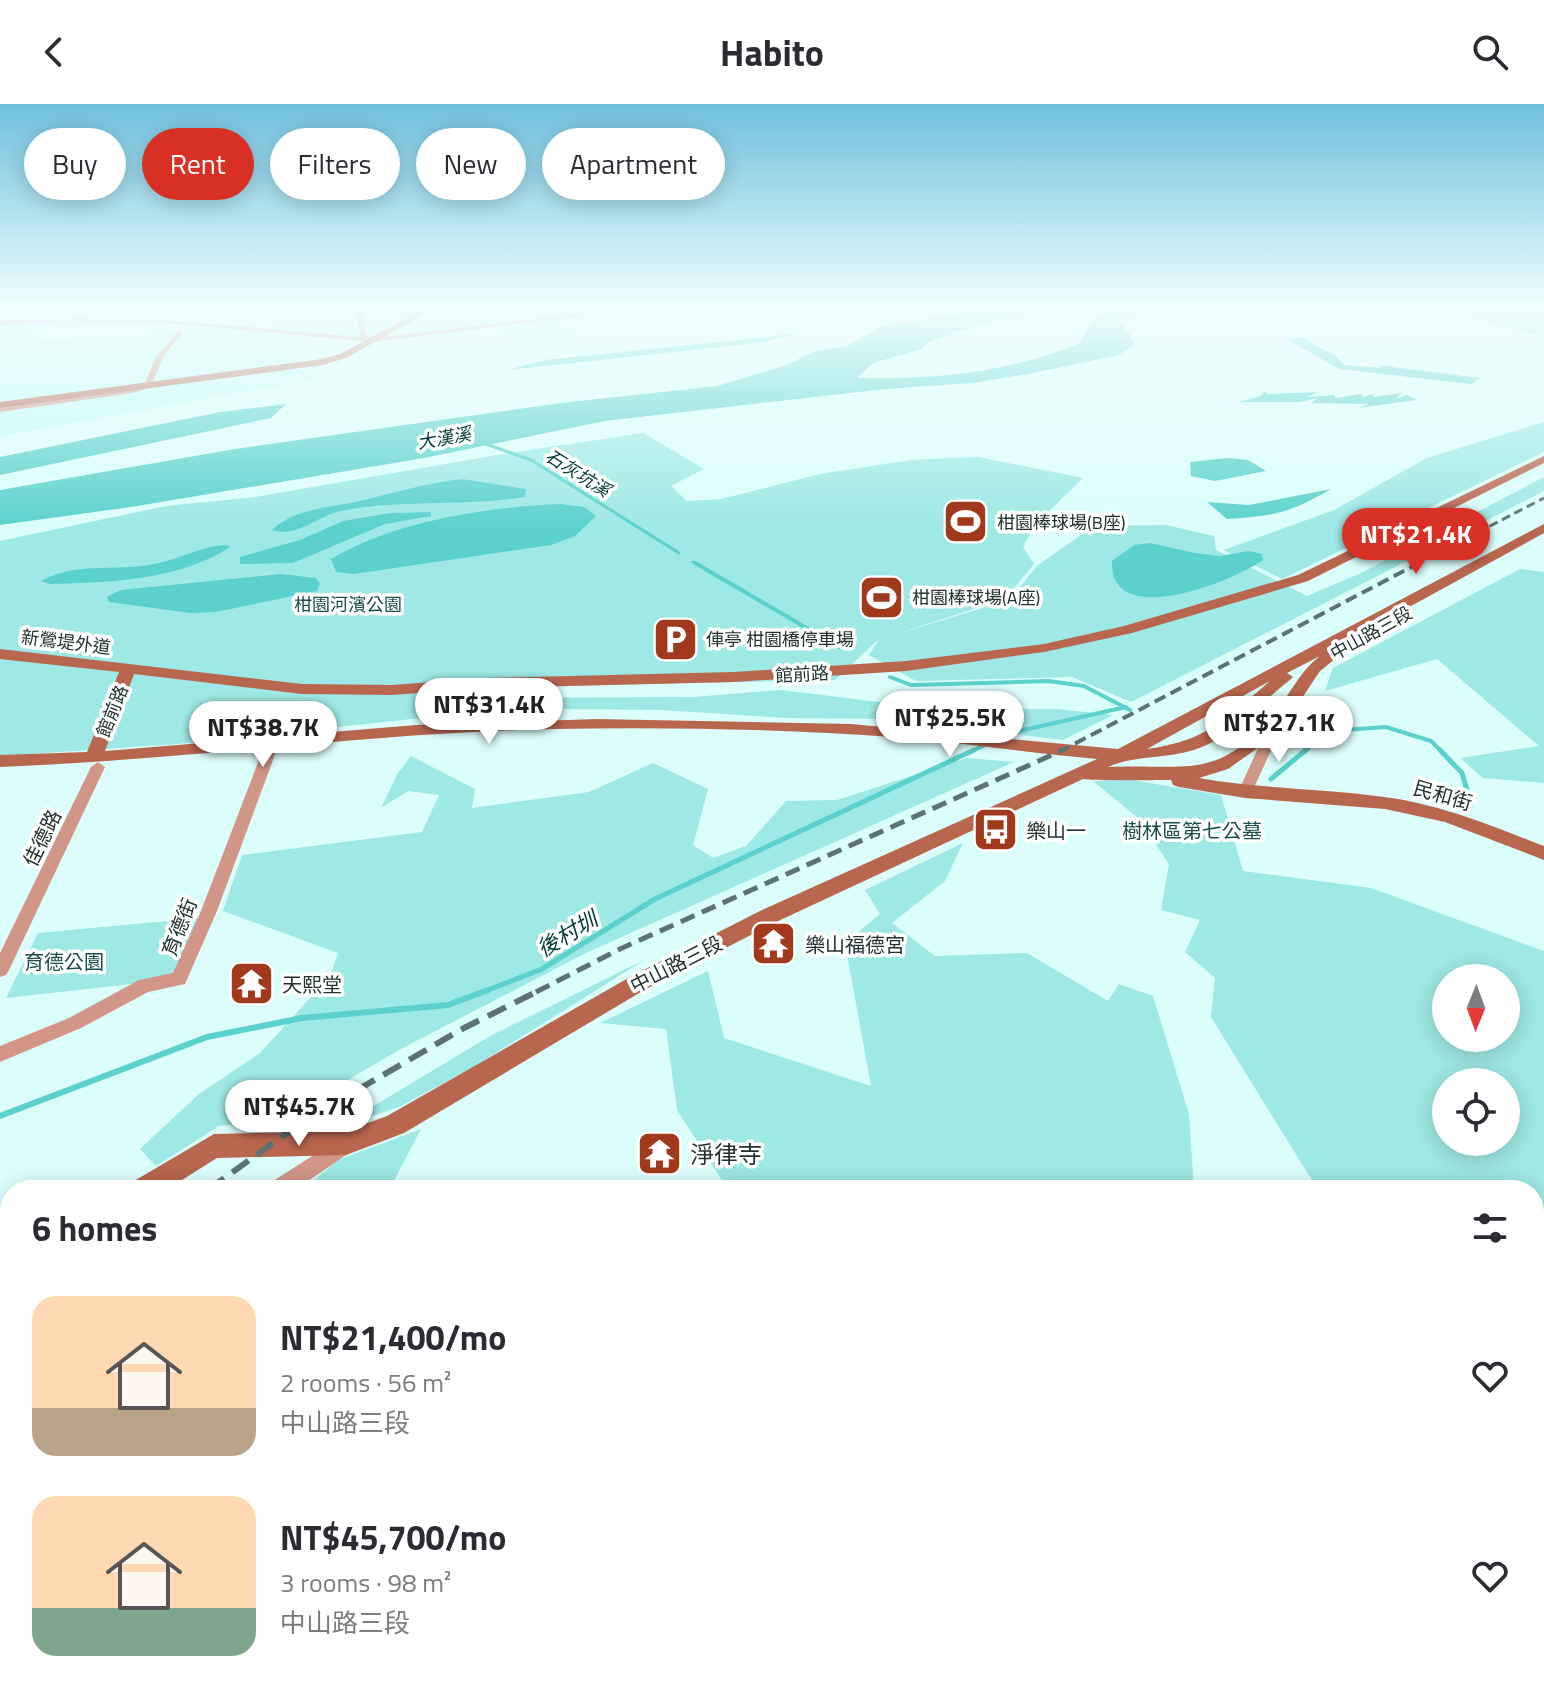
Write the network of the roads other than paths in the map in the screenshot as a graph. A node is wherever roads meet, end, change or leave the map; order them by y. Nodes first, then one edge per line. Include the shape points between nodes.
1 (148, 380) edge
2 (190, 380) edge
3 (147, 386) junction
4 (0, 408) edge
5 (1544, 459) edge
6 (1544, 528) edge
7 (1544, 540) edge
8 (0, 654) edge
9 (1310, 661) junction
10 (128, 669) junction
11 (1278, 720) junction
12 (269, 752) dead end
13 (0, 761) edge
14 (96, 763) junction
15 (0, 771) edge
16 (1135, 774) junction
17 (1040, 790) junction
18 (1245, 792) junction
19 (1544, 853) edge
20 (0, 970) edge
21 (0, 1054) edge
22 (346, 1143) junction
23 (159, 1180) edge
24 (292, 1180) edge

1 - 3 street
2 - 3 street
3 - 4 street
3 - 4 street
5 - 10 street, 館前路 via 1303,578 1158,622 1044,648 827,673 392,690 302,689
6 - 9 street, 中山路三段
7 - 9 street, 中山路三段
8 - 10 street, 新鶯堤外道
9 - 11 street, 中山路三段
9 - 14 street via 1267,689 1229,726 1189,745 1149,754 894,732 553,724 423,729
9 - 17 street, 中山路三段 via 1251,684 1144,744
10 - 14 street, 館前路
11 - 16 street, 中山路三段 via 1215,768 1181,775
11 - 18 street
12 - 21 street, 育德街 via 179,979 145,985 75,1023
13 - 14 street
14 - 15 street
14 - 20 street, 佳德路
16 - 17 street, 中山路三段 via 1097,774
16 - 18 street, 民和街
17 - 22 street, 中山路三段 via 663,969 395,1125
18 - 19 street, 民和街 via 1385,803 1449,817
22 - 23 street, 中山路三段 via 214,1146
22 - 24 street

